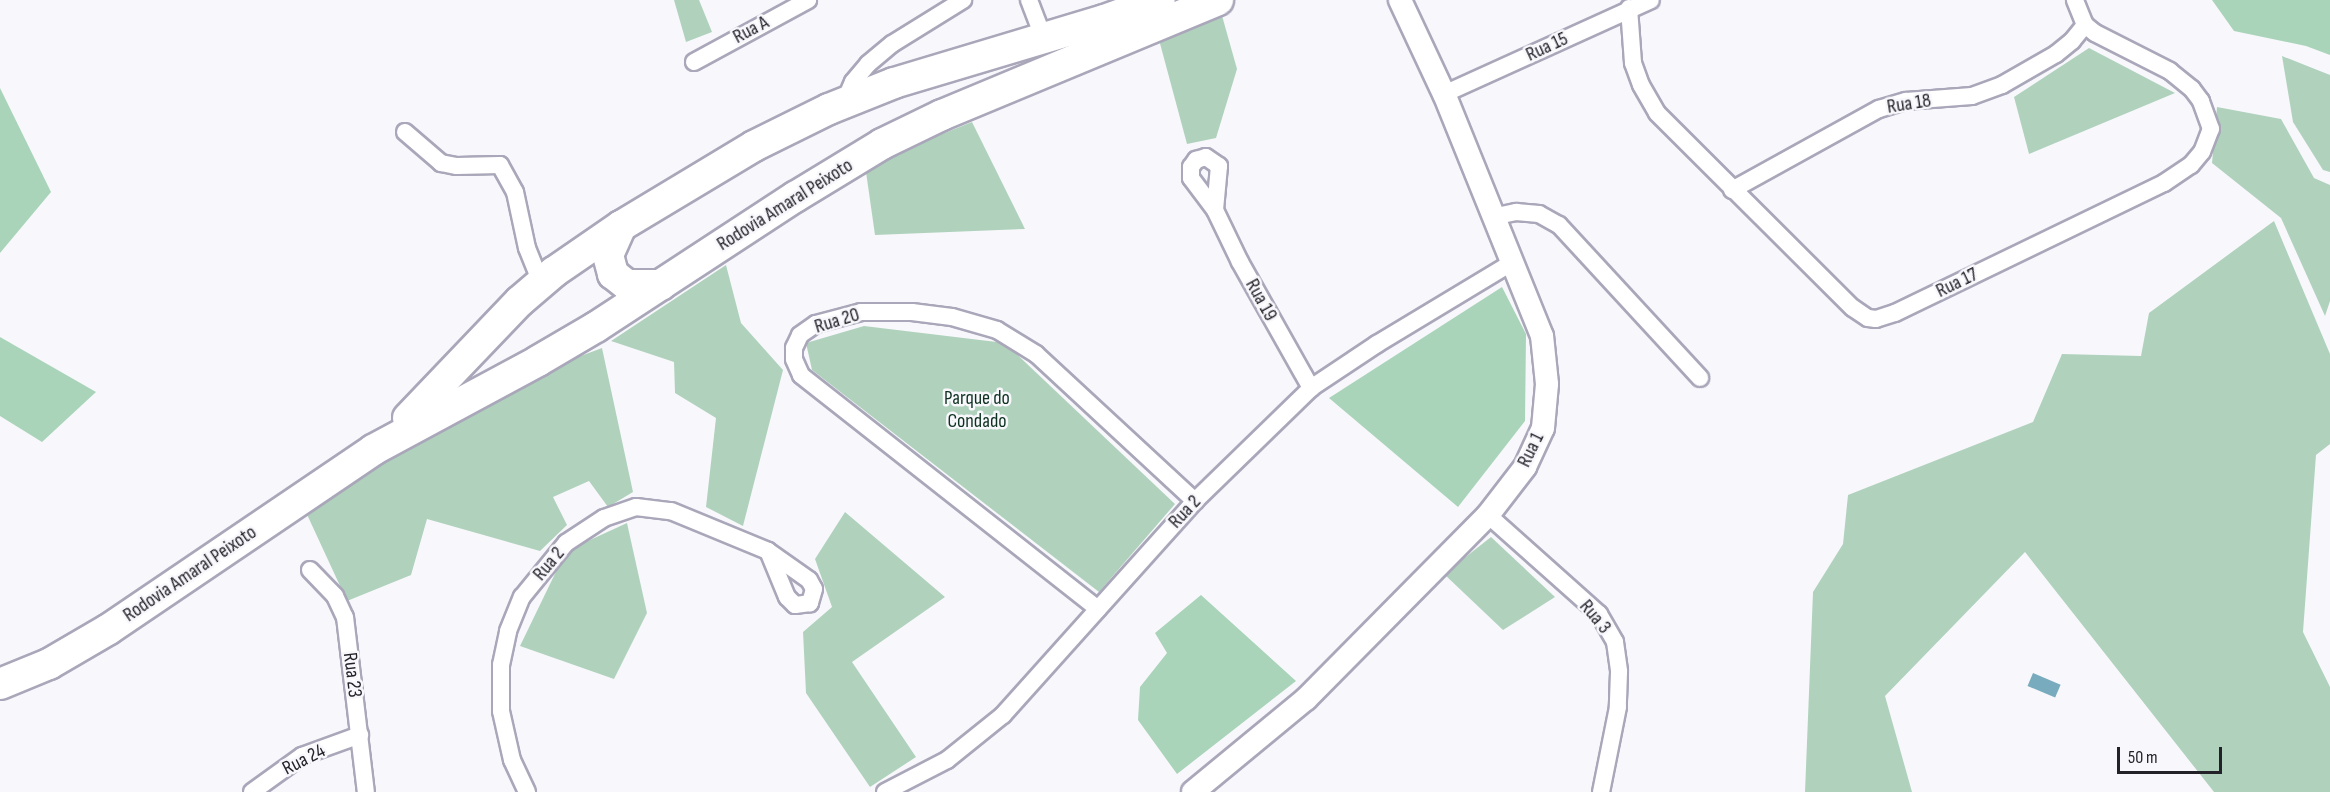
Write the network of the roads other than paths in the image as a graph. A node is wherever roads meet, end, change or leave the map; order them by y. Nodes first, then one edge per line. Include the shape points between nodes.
1 (808, 0) edge
2 (963, 0) edge
3 (1029, 0) edge
4 (1160, 0) edge
5 (1218, 0) edge
6 (1400, 0) edge
7 (1651, 0) edge
8 (2075, 0) edge
9 (1629, 8) junction
10 (2085, 25) junction
11 (1044, 39) junction
12 (694, 62) dead end
13 (1444, 94) junction
14 (844, 103) junction
15 (405, 132) dead end
16 (1732, 190) junction
17 (1215, 210) dead end
18 (1492, 217) junction
19 (621, 226) junction
20 (1513, 262) junction
21 (541, 283) junction
22 (661, 285) junction
23 (1700, 378) dead end
24 (1311, 388) junction
25 (373, 450) junction
26 (1195, 501) junction
27 (1488, 515) junction
28 (768, 551) dead end
29 (310, 570) dead end
30 (1098, 609) junction
31 (0, 684) edge
32 (360, 735) junction
33 (252, 792) edge
34 (366, 792) edge
35 (526, 792) edge
36 (885, 792) edge
37 (1193, 792) edge
38 (1601, 792) edge

1 - 12 street, Rua A
2 - 14 street via 892,44 868,64 853,82
3 - 11 street
4 - 11 highway, Rodovia Amaral Peixoto
5 - 22 highway, Rodovia Amaral Peixoto via 942,115 882,144
6 - 13 street, Rua 1
7 - 9 street, Rua 15
8 - 10 street
9 - 13 street, Rua 15
9 - 16 street, Rua 17 via 1633,63 1641,85 1657,113
10 - 16 street, Rua 18 via 2056,54 2002,85 1972,96 1906,101 1879,109
10 - 16 street, Rua 17 via 2115,46 2170,71 2192,88 2211,129 2202,152 2176,177 1895,313 1876,319 1860,313
11 - 14 highway, Rodovia Amaral Peixoto via 950,65
13 - 18 street, Rua 1
14 - 19 highway, Rodovia Amaral Peixoto via 754,146
15 - 21 street via 441,163 500,165 515,192 527,248
17 - 24 street, Rua 19
18 - 20 street, Rua 1
18 - 23 street via 1516,212 1539,214 1559,225
19 - 21 highway, Rodovia Amaral Peixoto
19 - 22 highway via 608,255 613,274 627,285
20 - 24 street, Rua 2
20 - 27 street, Rua 1 via 1542,336 1547,384 1543,428 1526,467
21 - 25 highway, Rodovia Amaral Peixoto
22 - 25 highway, Rodovia Amaral Peixoto via 538,362
24 - 26 street, Rua 2
25 - 31 highway, Rodovia Amaral Peixoto via 109,629 49,664
26 - 30 street, Rua 2
26 - 30 street, Rua 20 via 1036,354 997,330 952,317 861,312 816,324 800,335 794,359 801,375
27 - 37 street, Rua 1 via 1306,699
27 - 38 street, Rua 3 via 1599,614 1615,642 1618,706
28 - 35 street, Rua 2 via 671,511 636,507 604,518 566,543 522,597 508,631 501,665 501,711 512,760
29 - 32 street, Rua 23 via 343,610
30 - 36 street, Rua 2 via 980,736 947,760
32 - 33 street, Rua 24 via 302,756
32 - 34 street, Rua 23

